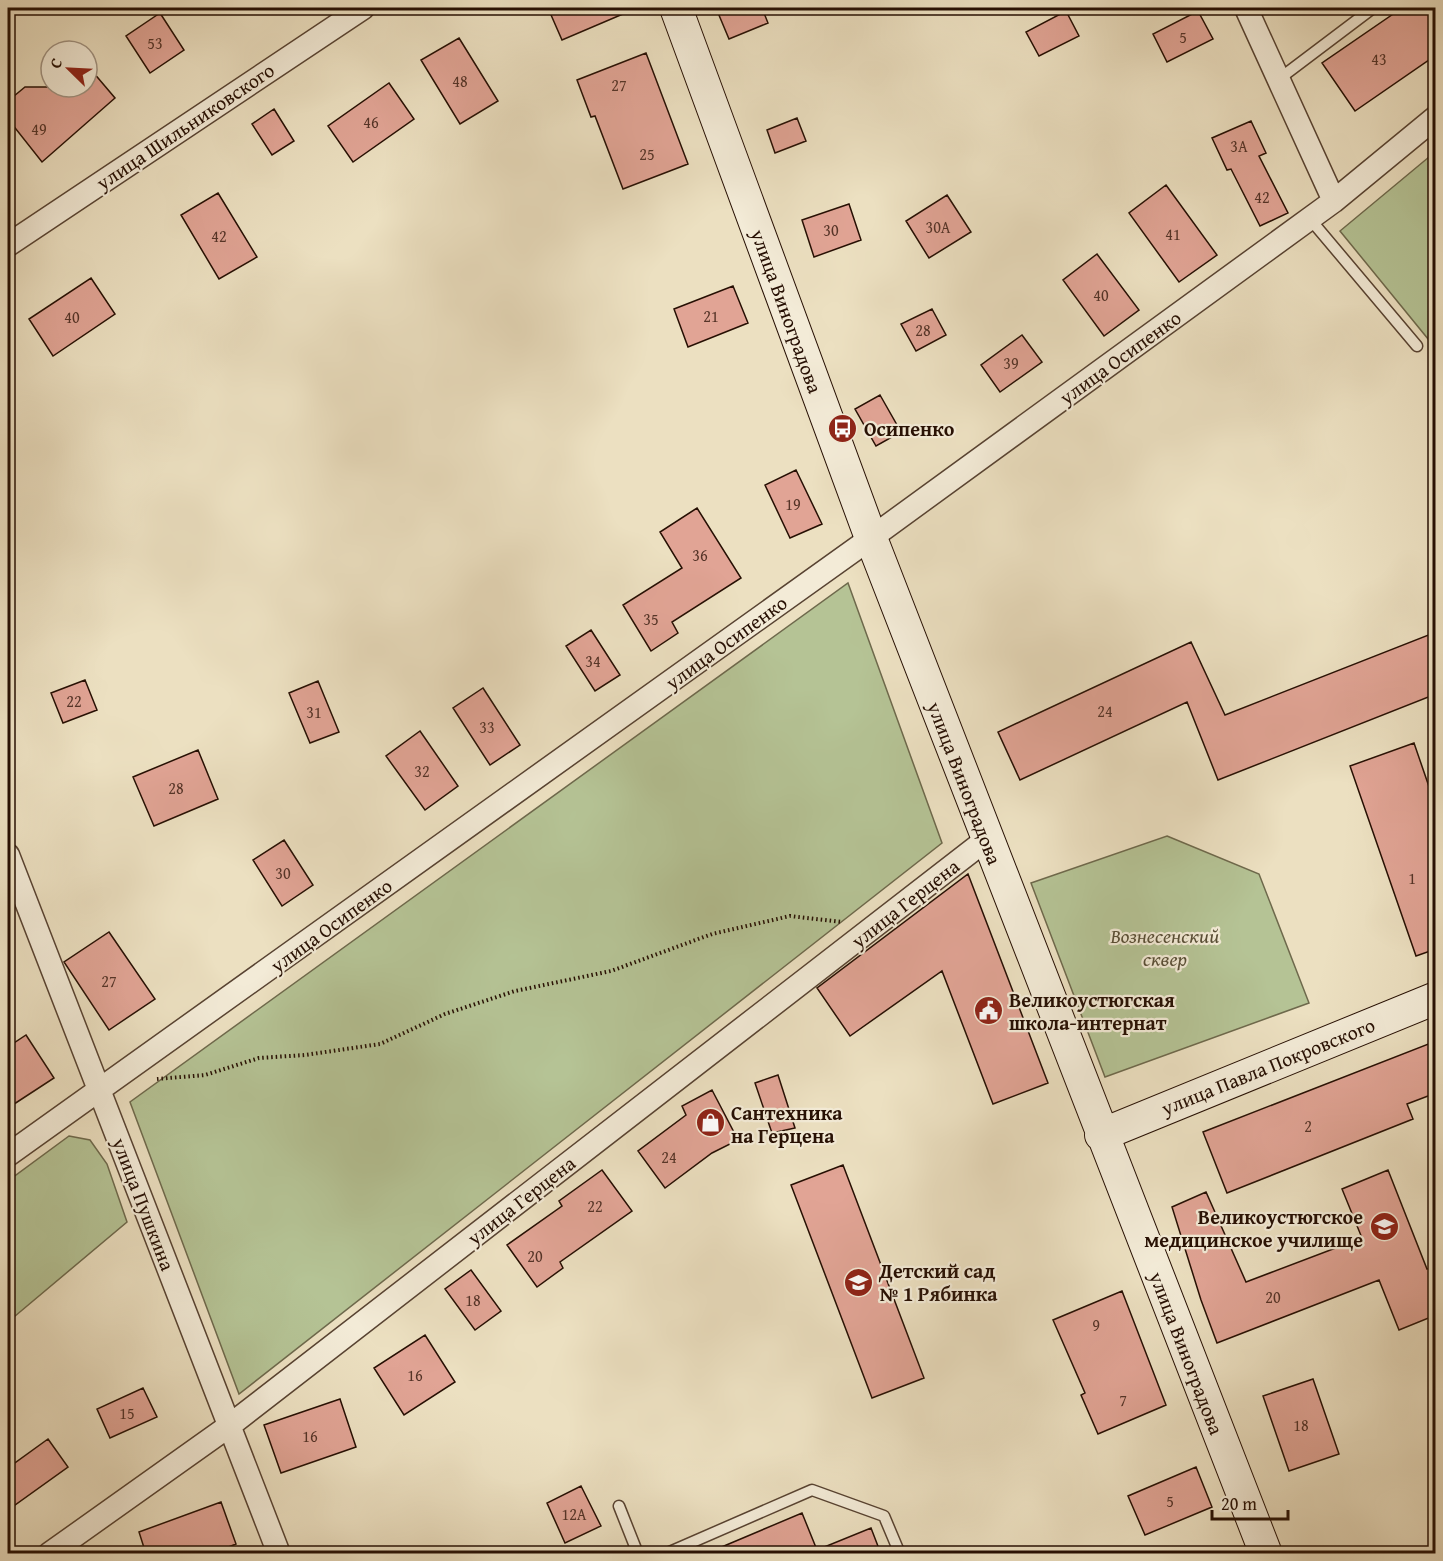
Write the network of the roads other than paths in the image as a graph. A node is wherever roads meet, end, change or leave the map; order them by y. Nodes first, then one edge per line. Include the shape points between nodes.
1 (363, 8) edge
2 (676, 8) edge
3 (1246, 8) edge
4 (1373, 8) edge
5 (1279, 79) junction
6 (1436, 117) edge
7 (1334, 201) junction
8 (1310, 219) junction
9 (9, 240) edge
10 (1417, 346) dead end
11 (871, 538) junction
12 (987, 839) junction
13 (8, 855) edge
14 (1436, 998) edge
15 (99, 1090) junction
16 (1101, 1135) junction
17 (8, 1155) edge
18 (229, 1426) junction
19 (619, 1506) dead end
20 (1260, 1552) edge
21 (49, 1554) edge
22 (279, 1554) edge
23 (638, 1554) edge
24 (665, 1554) edge
25 (900, 1554) edge

1 - 9 street, улица Шильниковского
2 - 11 street, улица Виноградова
3 - 5 street
4 - 5 lane
5 - 7 street
6 - 7 street, улица Осипенко
7 - 8 street, улица Осипенко
8 - 10 lane
8 - 11 street, улица Осипенко
11 - 12 street, улица Виноградова
11 - 15 street, улица Осипенко
12 - 16 street, улица Виноградова
12 - 18 street, улица Герцена
13 - 15 street, улица Пушкина
14 - 16 street, улица Павла Покровского
15 - 17 street, улица Осипенко
15 - 18 street, улица Пушкина
16 - 20 street, улица Виноградова
18 - 21 street, улица Герцена
18 - 22 street, улица Пушкина
19 - 23 lane
24 - 25 lane via 812,1490 884,1516

